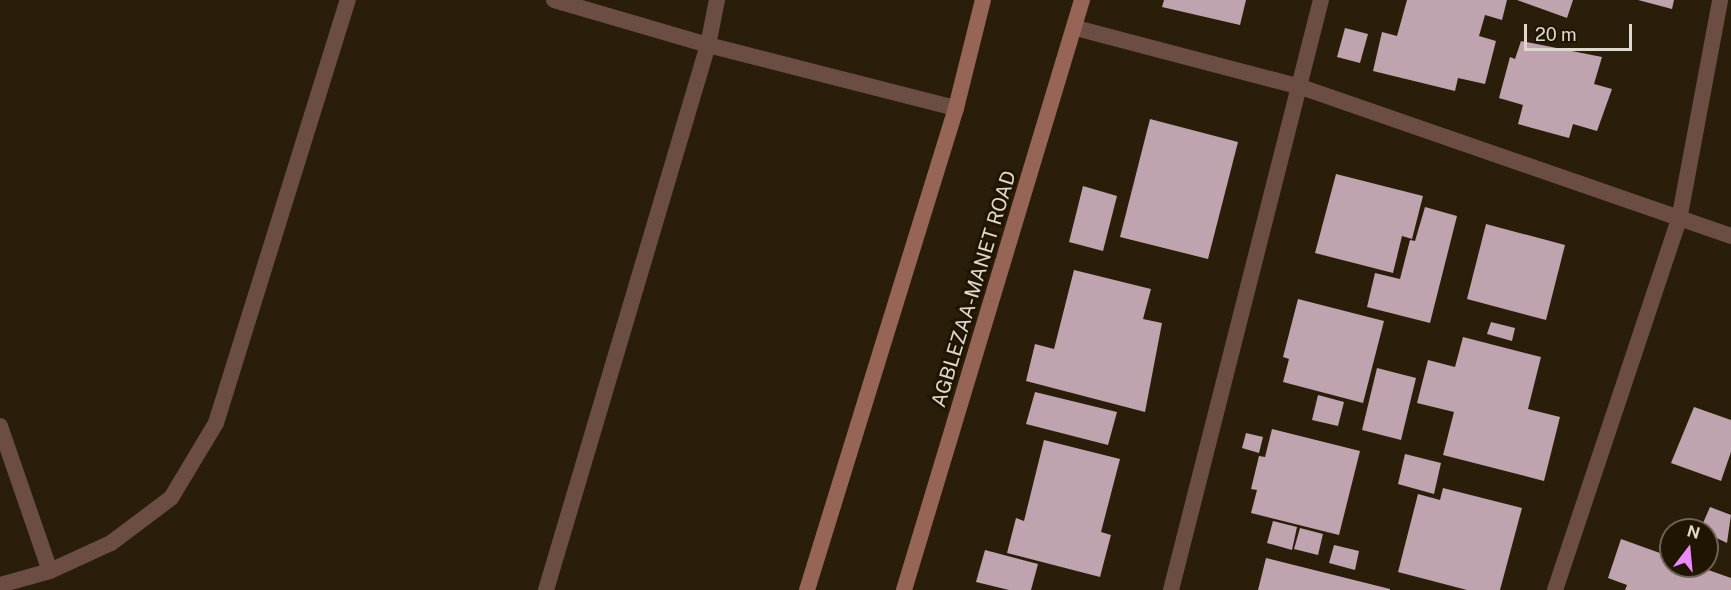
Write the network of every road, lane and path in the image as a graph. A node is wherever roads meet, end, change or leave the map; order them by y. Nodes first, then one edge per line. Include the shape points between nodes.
1 (348, 0) edge
2 (554, 0) edge
3 (717, 0) edge
4 (983, 0) edge
5 (1082, 0) edge
6 (1321, 0) edge
7 (1720, 0) edge
8 (1076, 28) junction
9 (708, 45) junction
10 (1301, 87) junction
11 (956, 108) junction
12 (1679, 220) junction
13 (1731, 236) edge
14 (0, 426) edge
15 (50, 571) junction
16 (0, 585) edge
17 (546, 590) edge
18 (807, 590) edge
19 (904, 590) edge
20 (1172, 590) edge
21 (1555, 590) edge

1 - 15 street via 216,423 171,498 111,543
2 - 9 street
3 - 9 street
4 - 11 main road
5 - 8 main road, AGBLEZAA-MANET ROAD
6 - 10 street
7 - 12 street
8 - 10 street
8 - 19 main road, AGBLEZAA-MANET ROAD
9 - 11 street
9 - 17 street
10 - 12 street
10 - 20 street
11 - 18 main road
12 - 13 street
12 - 21 street
14 - 15 street
15 - 16 street

